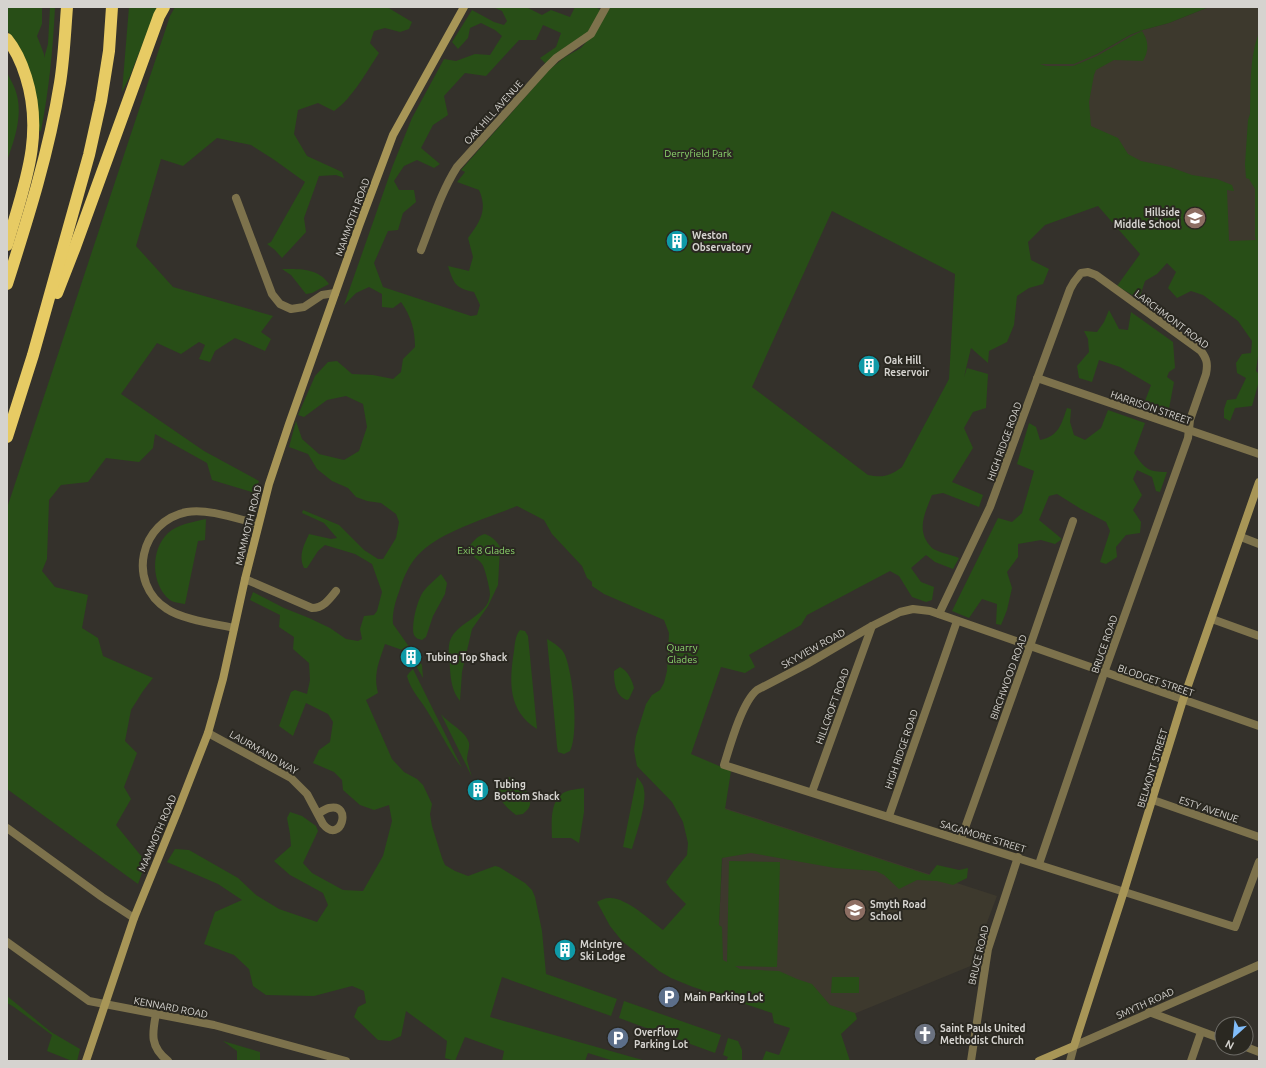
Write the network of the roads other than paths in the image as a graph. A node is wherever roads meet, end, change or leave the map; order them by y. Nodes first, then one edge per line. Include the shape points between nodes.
1 (67, 7) edge
2 (112, 7) edge
3 (164, 7) edge
4 (464, 7) edge
5 (606, 7) edge
6 (7, 39) edge
7 (236, 198) dead end
8 (7, 245) edge
9 (421, 250) dead end
10 (1082, 273) joint
11 (7, 284) edge
12 (336, 293) junction
13 (33, 355) junction
14 (1038, 378) junction
15 (1189, 431) junction
16 (7, 437) edge
17 (1259, 454) edge
18 (1259, 482) edge
19 (1073, 521) dead end
20 (258, 524) junction
21 (1241, 537) junction
22 (1259, 544) edge
23 (245, 579) junction
24 (336, 591) dead end
25 (939, 614) junction
26 (1212, 619) junction
27 (956, 621) junction
28 (872, 626) junction
29 (234, 628) junction
30 (1259, 636) edge
31 (1030, 646) junction
32 (1104, 673) junction
33 (1183, 700) junction
34 (1259, 726) edge
35 (208, 733) junction
36 (724, 765) joint
37 (812, 792) junction
38 (1153, 800) junction
39 (318, 814) dead end
40 (889, 816) junction
41 (7, 828) edge
42 (1259, 837) edge
43 (961, 839) junction
44 (1018, 857) junction
45 (1259, 862) edge
46 (1039, 864) junction
47 (1124, 891) junction
48 (134, 918) junction
49 (7, 942) edge
50 (1259, 965) edge
51 (105, 1004) junction
52 (1149, 1012) junction
53 (156, 1014) junction
54 (1201, 1032) junction
55 (1214, 1036) edge
56 (1074, 1046) junction
57 (86, 1061) edge
58 (168, 1061) edge
59 (346, 1061) edge
60 (971, 1061) edge
61 (1039, 1061) edge
62 (1070, 1061) edge
63 (1191, 1061) edge

1 - 11 highway via 64,56 54,117 30,211
2 - 13 highway via 109,51 100,109
3 - 13 highway via 76,247
4 - 12 main road, MAMMOTH ROAD via 392,135
5 - 9 street, OAK HILL AVENUE via 590,34 556,58 457,167 444,191
6 - 8 highway via 22,65 28,84 34,125 30,160
7 - 12 street via 272,294 280,304 287,308 300,308 322,295
10 - 14 street, HIGH RIDGE ROAD via 1066,297
10 - 15 street, LARCHMONT ROAD via 1096,275 1205,356 1208,366 1190,420
12 - 20 main road, MAMMOTH ROAD via 289,424
13 - 16 highway
14 - 15 street, HARRISON STREET
14 - 25 street, HIGH RIDGE ROAD via 990,507
15 - 17 street, HARRISON STREET
15 - 32 street, BRUCE ROAD
18 - 21 main road, BELMONT STREET
19 - 31 street, BIRCHWOOD ROAD
20 - 23 main road, MAMMOTH ROAD
20 - 29 street via 206,512 186,512 171,518 158,528 144,552 142,567 146,584 160,605 176,614
21 - 22 street
21 - 26 main road, BELMONT STREET
23 - 24 street via 312,608 323,605
23 - 29 main road, MAMMOTH ROAD
25 - 27 street, SKYVIEW ROAD
25 - 28 street, SKYVIEW ROAD via 924,609 913,609 900,612
26 - 30 street
26 - 33 main road, BELMONT STREET
27 - 31 street, BLODGET STREET
27 - 40 street, HIGH RIDGE ROAD
28 - 36 street, SKYVIEW ROAD via 754,693 742,714
28 - 37 street, HILLCROFT ROAD
29 - 35 main road, MAMMOTH ROAD
31 - 32 street, BLODGET STREET
31 - 43 street, BIRCHWOOD ROAD
32 - 33 street, BLODGET STREET
32 - 46 street, BRUCE ROAD
33 - 34 street, BLODGET STREET
33 - 38 main road, BELMONT STREET
35 - 39 street, LAURMAND WAY via 291,778 307,794
35 - 48 main road, MAMMOTH ROAD
36 - 37 street, SAGAMORE STREET
37 - 40 street, SAGAMORE STREET
38 - 42 street, ESTY AVENUE
38 - 47 main road, BELMONT STREET
40 - 43 street, SAGAMORE STREET
41 - 48 street via 102,898
43 - 44 street, SAGAMORE STREET
44 - 46 street, SAGAMORE STREET
44 - 60 street, BRUCE ROAD via 988,949
45 - 47 street, SAGAMORE STREET via 1235,927
46 - 47 street, SAGAMORE STREET
47 - 56 main road, BELMONT STREET
48 - 51 main road, MAMMOTH ROAD
49 - 51 street, KENNARD ROAD via 89,1001
50 - 52 street, SMYTH ROAD
51 - 53 street, KENNARD ROAD
51 - 57 main road, MAMMOTH ROAD
52 - 54 street
52 - 56 street, SMYTH ROAD
53 - 58 street via 153,1041 159,1053
53 - 59 street, KENNARD ROAD via 239,1031
54 - 55 street
54 - 63 street
56 - 61 main road, SMYTH ROAD
56 - 62 street, BELMONT STREET

